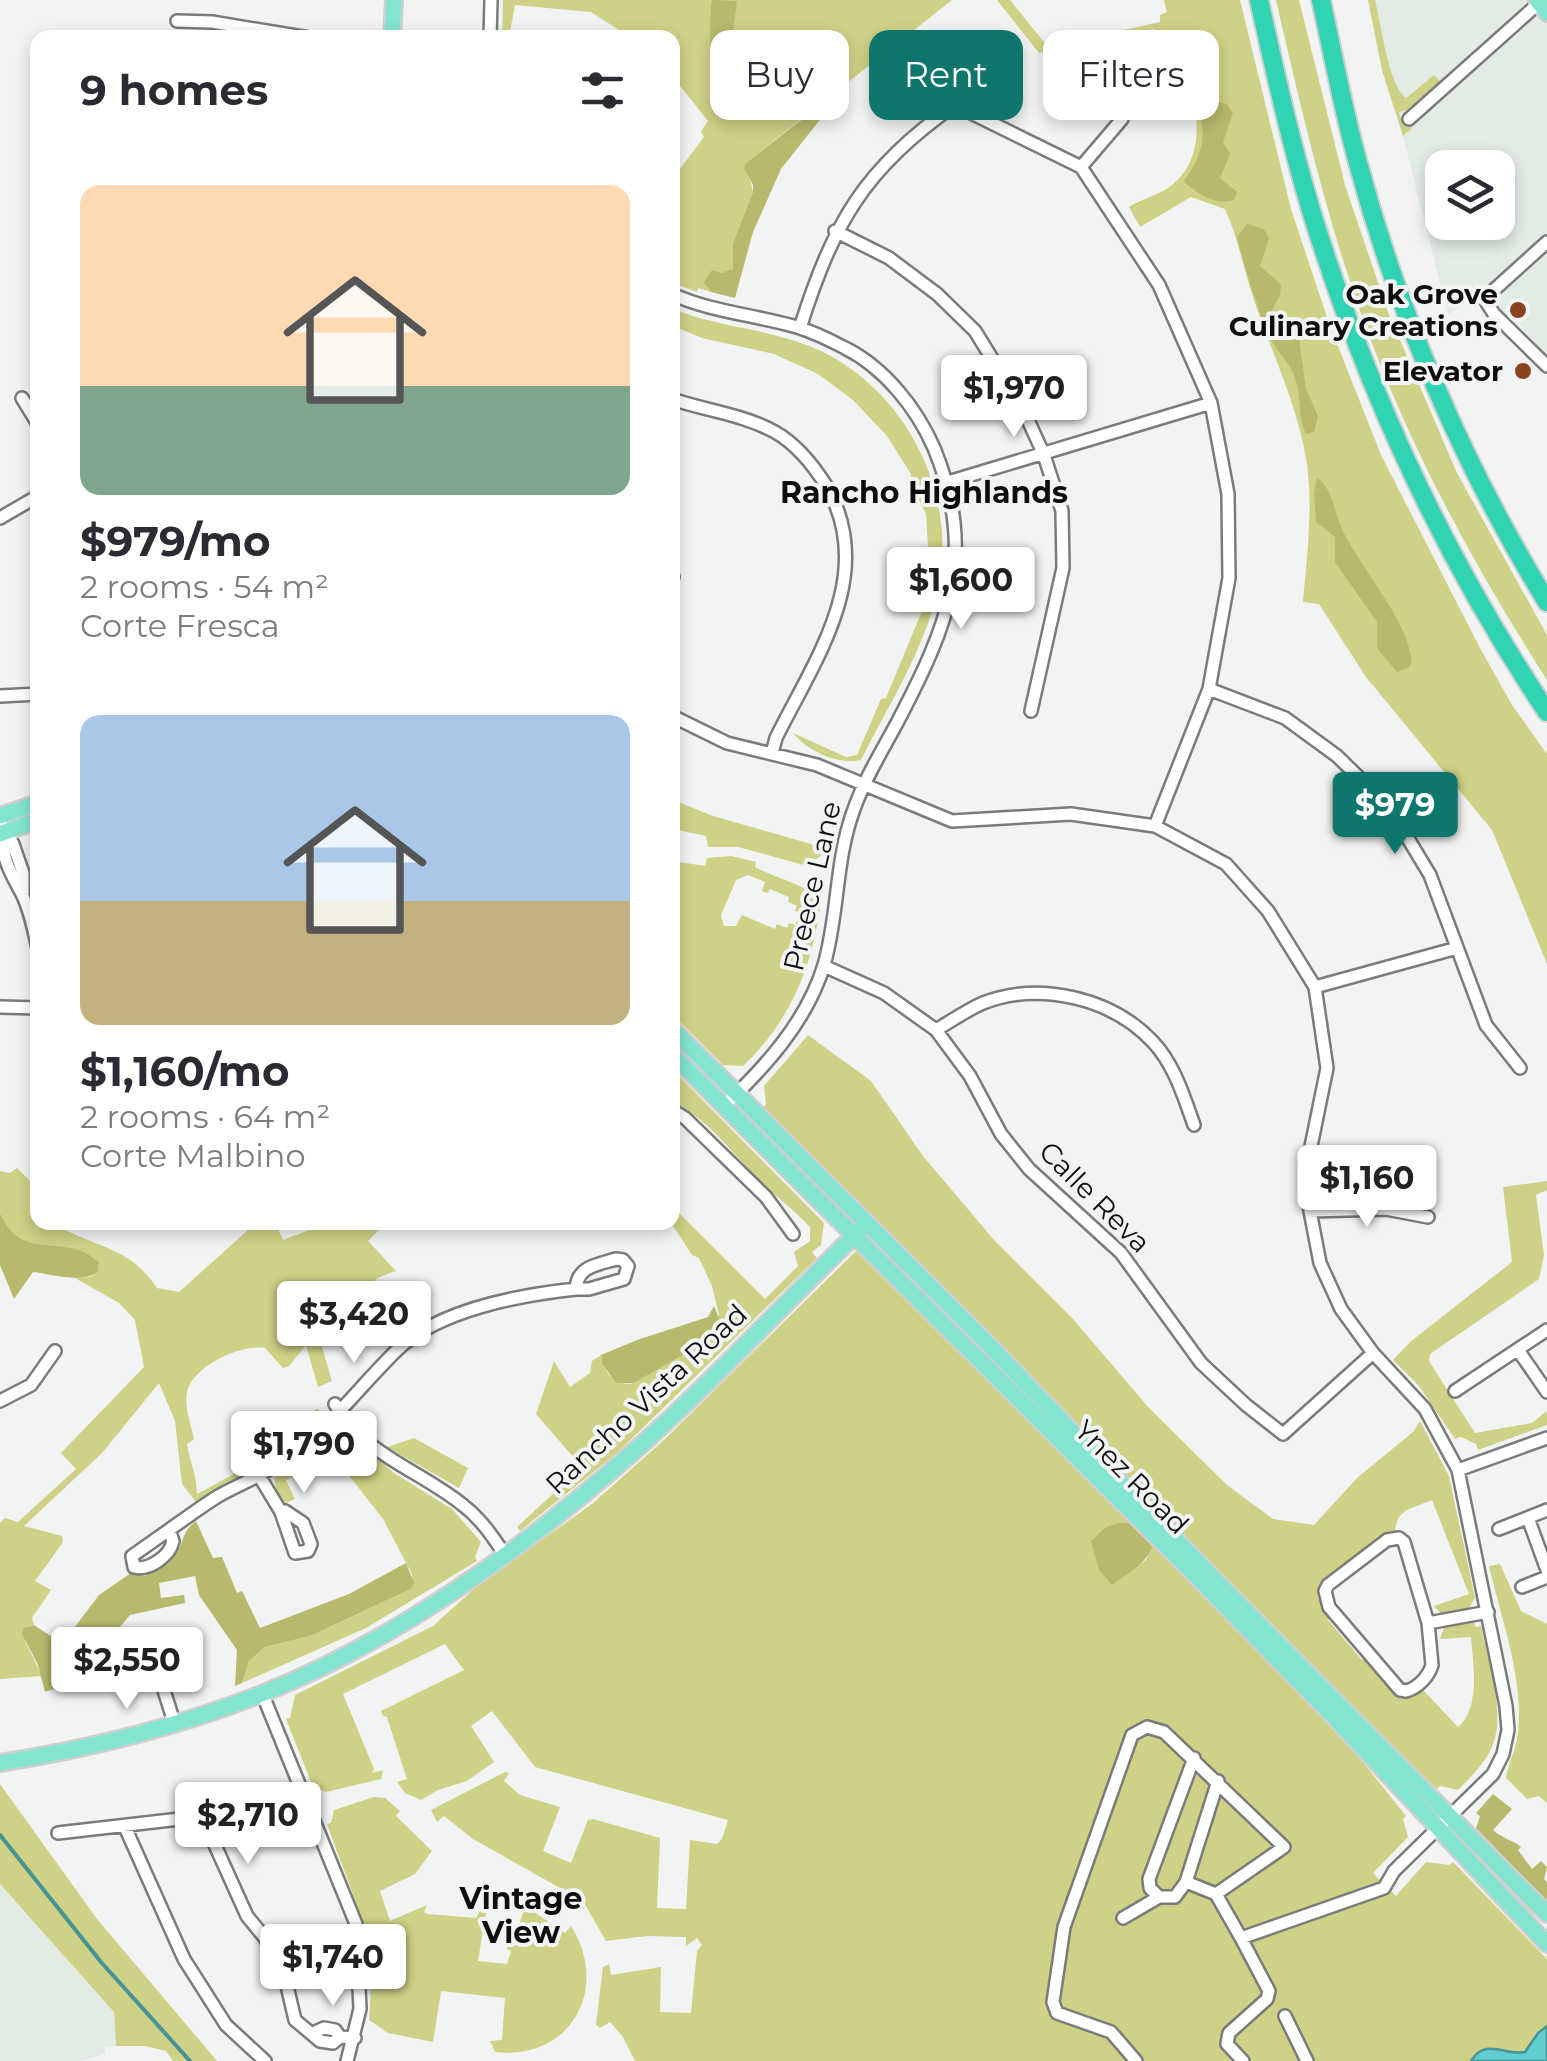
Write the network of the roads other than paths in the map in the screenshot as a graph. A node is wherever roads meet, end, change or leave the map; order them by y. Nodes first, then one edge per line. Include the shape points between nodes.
1 (394, 0) edge
2 (491, 0) edge
3 (1259, 0) edge
4 (1321, 0) edge
5 (1541, 5) edge
6 (176, 21) dead end
7 (260, 30) edge
8 (392, 30) edge
9 (490, 30) edge
10 (1409, 119) dead end
11 (1121, 120) edge
12 (1081, 167) junction
13 (836, 231) junction
14 (1547, 242) edge
15 (680, 296) edge
16 (800, 328) junction
17 (1547, 366) edge
18 (22, 398) dead end
19 (680, 401) edge
20 (1212, 403) junction
21 (30, 411) edge
22 (1044, 455) junction
23 (948, 482) junction
24 (30, 501) edge
25 (0, 518) edge
26 (1547, 602) edge
27 (1209, 689) junction
28 (30, 694) edge
29 (0, 696) edge
30 (1031, 711) dead end
31 (1547, 712) edge
32 (680, 720) edge
33 (772, 753) junction
34 (863, 785) junction
35 (30, 808) edge
36 (30, 821) edge
37 (1, 826) edge
38 (1155, 826) junction
39 (30, 921) edge
40 (1457, 948) junction
41 (824, 966) junction
42 (1316, 987) junction
43 (0, 1007) edge
44 (30, 1008) edge
45 (936, 1030) junction
46 (680, 1037) edge
47 (680, 1062) edge
48 (1520, 1068) dead end
49 (737, 1094) junction
50 (724, 1106) junction
51 (680, 1115) edge
52 (1194, 1125) dead end
53 (1310, 1211) junction
54 (1428, 1217) dead end
55 (861, 1229) junction
56 (793, 1234) dead end
57 (576, 1289) dead end
58 (1547, 1330) edge
59 (1518, 1350) junction
60 (56, 1351) dead end
61 (1374, 1354) junction
62 (1455, 1391) dead end
63 (1547, 1392) edge
64 (0, 1402) edge
65 (337, 1408) junction
66 (251, 1430) dead end
67 (1547, 1438) edge
68 (1458, 1470) junction
69 (260, 1476) junction
70 (1547, 1510) edge
71 (280, 1512) dead end
72 (1528, 1518) junction
73 (1499, 1529) dead end
74 (169, 1530) dead end
75 (504, 1555) junction
76 (1547, 1574) edge
77 (1522, 1586) dead end
78 (1488, 1612) junction
79 (1428, 1623) junction
80 (161, 1681) dead end
81 (262, 1694) junction
82 (174, 1722) junction
83 (1194, 1758) junction
84 (0, 1763) edge
85 (1218, 1782) junction
86 (1450, 1816) junction
87 (125, 1827) junction
88 (1436, 1829) junction
89 (58, 1833) dead end
90 (1186, 1882) junction
91 (1216, 1894) junction
92 (1159, 1898) junction
93 (1547, 1914) edge
94 (1521, 1917) junction
95 (1123, 1918) dead end
96 (1547, 1932) edge
97 (1241, 1938) junction
98 (1547, 1944) edge
99 (1285, 2016) dead end
100 (356, 2038) junction
101 (265, 2061) edge
102 (347, 2061) edge
103 (1136, 2061) edge
104 (1243, 2061) edge
105 (1306, 2061) edge

1 - 8 main road
2 - 9 street
3 - 31 highway via 1305,190 1373,384 1453,554
4 - 26 highway via 1358,162 1396,284 1462,444
5 - 10 street
6 - 7 street
11 - 12 street
12 - 13 street via 955,106 883,164
12 - 20 street via 1159,285
13 - 16 street
13 - 22 street via 889,258 975,331
14 - 17 street via 1487,303
15 - 16 street, Preece Lane
16 - 23 street, Preece Lane via 850,350 902,394
18 - 21 street
19 - 33 street via 779,434 824,482 840,518 847,564 838,611
20 - 22 street
20 - 27 street via 1228,494 1229,578
22 - 23 street
22 - 30 street via 1062,511 1064,568
23 - 34 street, Preece Lane via 954,586 939,634
24 - 25 street
27 - 38 street
27 - 40 street via 1285,718 1389,807 1430,875
28 - 29 street
32 - 33 street via 727,743
33 - 34 street
34 - 38 street via 952,821 1071,814
34 - 41 street, Preece Lane via 842,847
35 - 37 main road
36 - 37 main road
37 - 39 street via 1,848
38 - 42 street via 1226,864 1268,911
40 - 42 street
40 - 48 street via 1486,1025
41 - 45 street, Calle Reva via 884,993
41 - 49 street, Preece Lane via 782,1045
42 - 53 street via 1327,1068 1308,1161
43 - 44 street
45 - 52 street via 982,1004 1024,993 1095,1004 1126,1018 1156,1044
45 - 61 street, Calle Reva via 1029,1169 1121,1253 1202,1363 1283,1434
46 - 49 main road, Ynez Road
47 - 50 main road, Ynez Road
49 - 50 street, Preece Lane
49 - 55 main road, Ynez Road
50 - 55 main road, Ynez Road
51 - 56 street via 766,1196
53 - 54 street via 1386,1208
53 - 61 street via 1320,1263
55 - 75 main road, Rancho Vista Road via 634,1452
55 - 86 main road, Ynez Road
55 - 88 main road, Ynez Road
57 - 65 street via 541,1292 424,1330
58 - 59 street
59 - 62 street
59 - 63 street
60 - 64 street via 31,1384
61 - 68 street via 1425,1409
65 - 69 street via 289,1458
65 - 75 street via 394,1462 464,1506
66 - 69 street via 246,1454
67 - 68 street
68 - 78 street
69 - 71 street
69 - 74 street
70 - 72 street
72 - 73 street
72 - 76 street
75 - 81 main road, Rancho Vista Road via 394,1628
76 - 77 street
78 - 79 street
78 - 86 street via 1508,1730 1492,1774
79 - 79 street via 1399,1538 1387,1540 1325,1592 1329,1607 1400,1690 1412,1690 1430,1672
80 - 82 street
81 - 82 main road, Rancho Vista Road
81 - 100 street via 356,1924
82 - 84 main road, Rancho Vista Road
83 - 85 street
83 - 92 street via 1149,1879
83 - 103 street via 1164,1732 1147,1727 1132,1735 1064,1927 1057,2013 1111,2032
85 - 90 street
85 - 91 street via 1284,1847
86 - 88 street
86 - 93 main road, Ynez Road
87 - 89 street
87 - 100 street via 188,1815 205,1823 247,1916 284,1973 294,2020 312,2033 324,2028
87 - 101 street via 184,1959 226,2025
88 - 94 main road, Ynez Road
88 - 97 street via 1384,1888
90 - 91 street
90 - 92 street via 1174,1897
91 - 97 street
92 - 95 street
94 - 96 main road
94 - 98 main road, Ynez Road
97 - 104 street via 1269,1991 1229,2033 1228,2044
99 - 105 street
100 - 102 street

